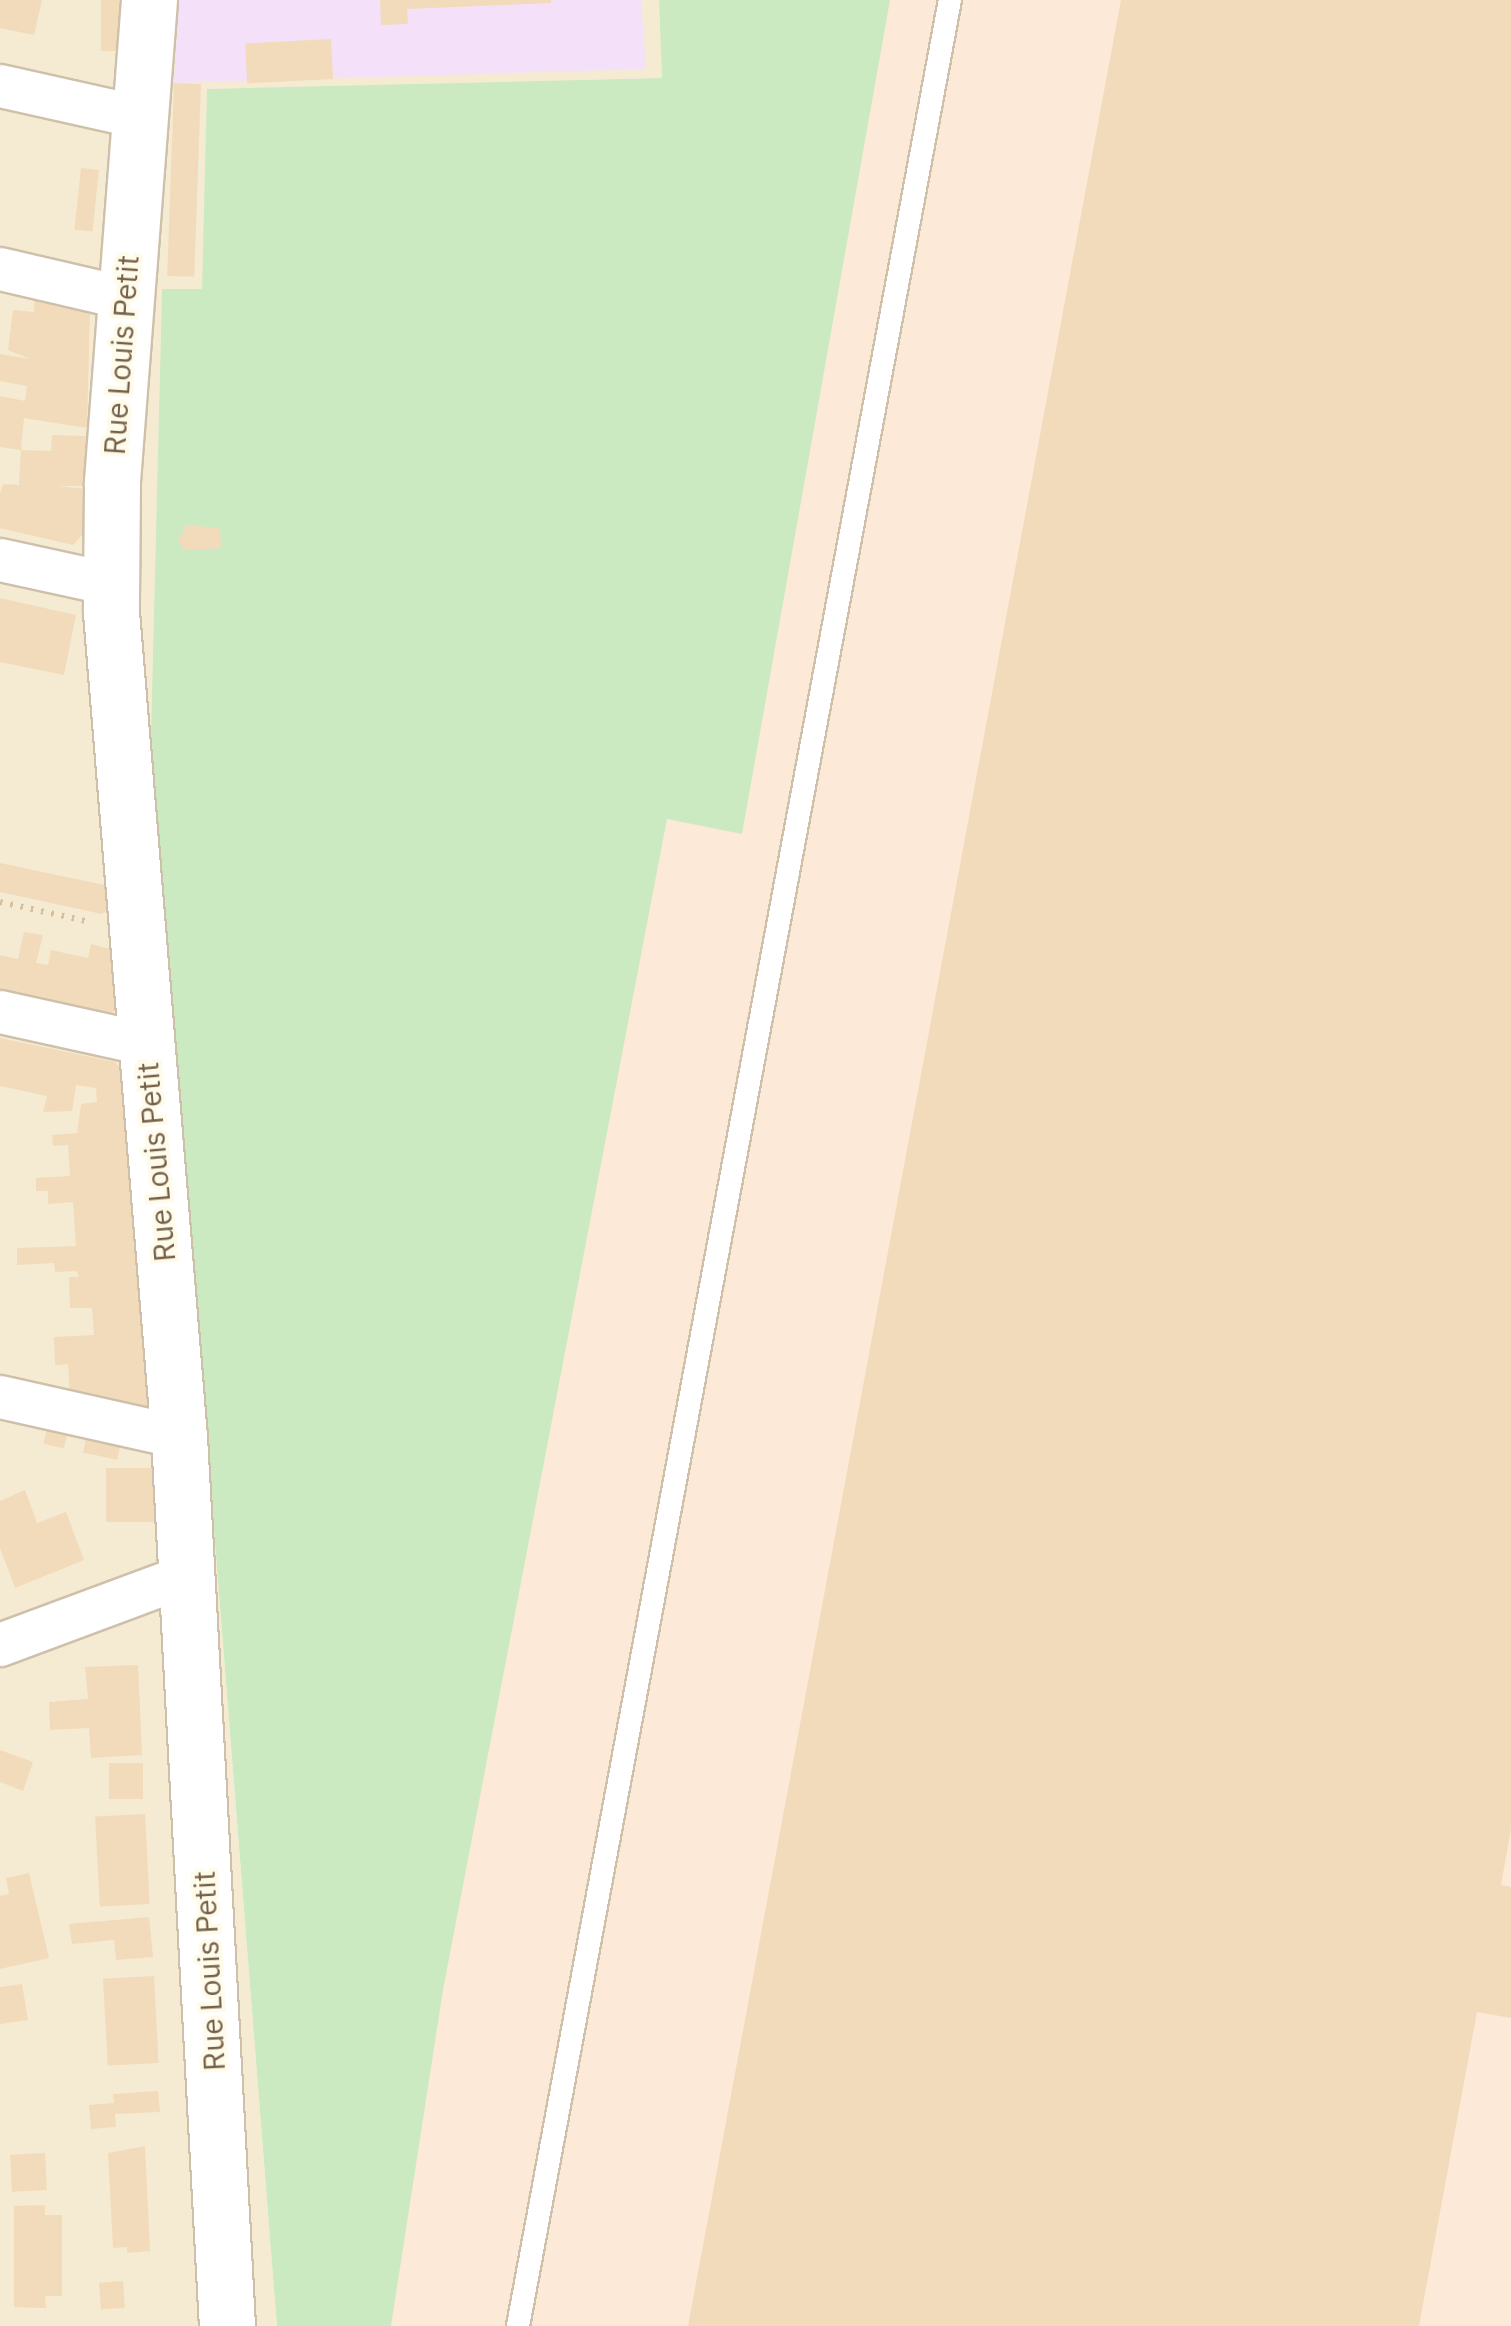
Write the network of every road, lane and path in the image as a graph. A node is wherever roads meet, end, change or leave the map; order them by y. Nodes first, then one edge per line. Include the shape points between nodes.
1 (149, 0) edge
2 (950, 0) edge
3 (0, 86) edge
4 (139, 117) junction
5 (0, 269) edge
6 (125, 298) junction
7 (0, 560) edge
8 (110, 584) junction
9 (0, 902) edge
10 (136, 926) junction
11 (0, 1012) edge
12 (146, 1044) junction
13 (0, 1396) edge
14 (179, 1437) junction
15 (188, 1575) junction
16 (0, 1645) edge
17 (227, 2326) edge
18 (518, 2326) edge

1 - 4 street, Rue Louis Petit
2 - 18 lane
3 - 4 street
4 - 6 street, Rue Louis Petit
5 - 6 street
6 - 8 street, Rue Louis Petit
7 - 8 street
8 - 10 street, Rue Louis Petit
9 - 10 path
10 - 12 street, Rue Louis Petit
11 - 12 street
12 - 14 street, Rue Louis Petit
13 - 14 street
14 - 15 street, Rue Louis Petit
15 - 16 street
15 - 17 street, Rue Louis Petit

